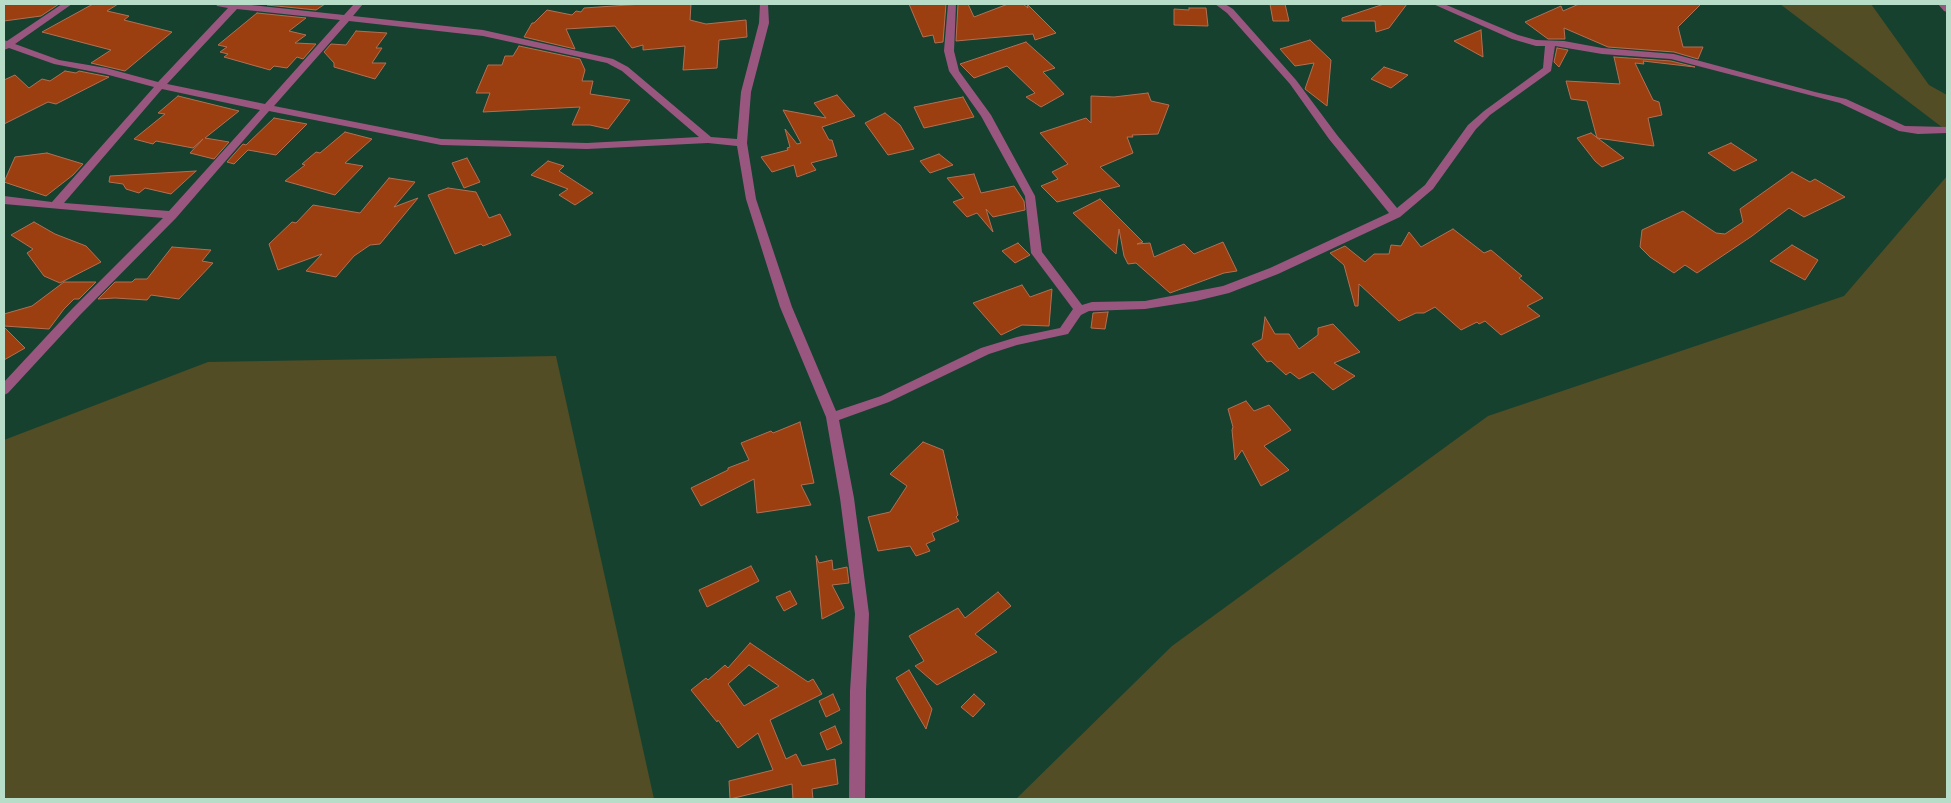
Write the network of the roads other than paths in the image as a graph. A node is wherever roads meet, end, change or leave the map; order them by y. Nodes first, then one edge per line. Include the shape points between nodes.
1 (68, 4) edge
2 (220, 4) edge
3 (359, 4) edge
4 (764, 4) edge
5 (952, 4) edge
6 (1220, 4) edge
7 (1437, 4) edge
8 (1942, 4) edge
9 (236, 5) edge
10 (1947, 9) edge
11 (347, 18) junction
12 (5, 45) edge
13 (1550, 45) junction
14 (160, 86) junction
15 (266, 107) junction
16 (1947, 130) edge
17 (708, 140) junction
18 (742, 143) junction
19 (4, 200) edge
20 (55, 206) junction
21 (1396, 214) junction
22 (172, 215) junction
23 (1080, 310) junction
24 (4, 390) edge
25 (832, 417) junction
26 (857, 799) edge

1 - 12 street
2 - 9 street
3 - 11 street
4 - 18 street via 764,22 746,92
5 - 23 street via 949,51 954,71 986,115 1030,196 1037,253
6 - 21 street via 1230,11 1292,82
7 - 13 street via 1515,37
8 - 10 street
9 - 11 street
9 - 14 street
11 - 15 street
11 - 17 street via 483,33 610,61 625,69
12 - 14 street via 57,62 106,70
13 - 16 street via 1670,56 1843,101 1903,129
13 - 21 street via 1548,69 1486,113 1472,127 1429,187
14 - 15 street
14 - 20 street
15 - 17 street via 441,142 587,146
15 - 22 street
17 - 18 street
18 - 25 street via 751,199 786,307
19 - 20 street
20 - 22 street
21 - 23 street via 1274,271 1225,290 1170,302 1092,306
22 - 24 street
23 - 25 street via 1064,331 985,351 884,399
25 - 26 street via 847,498 862,614

